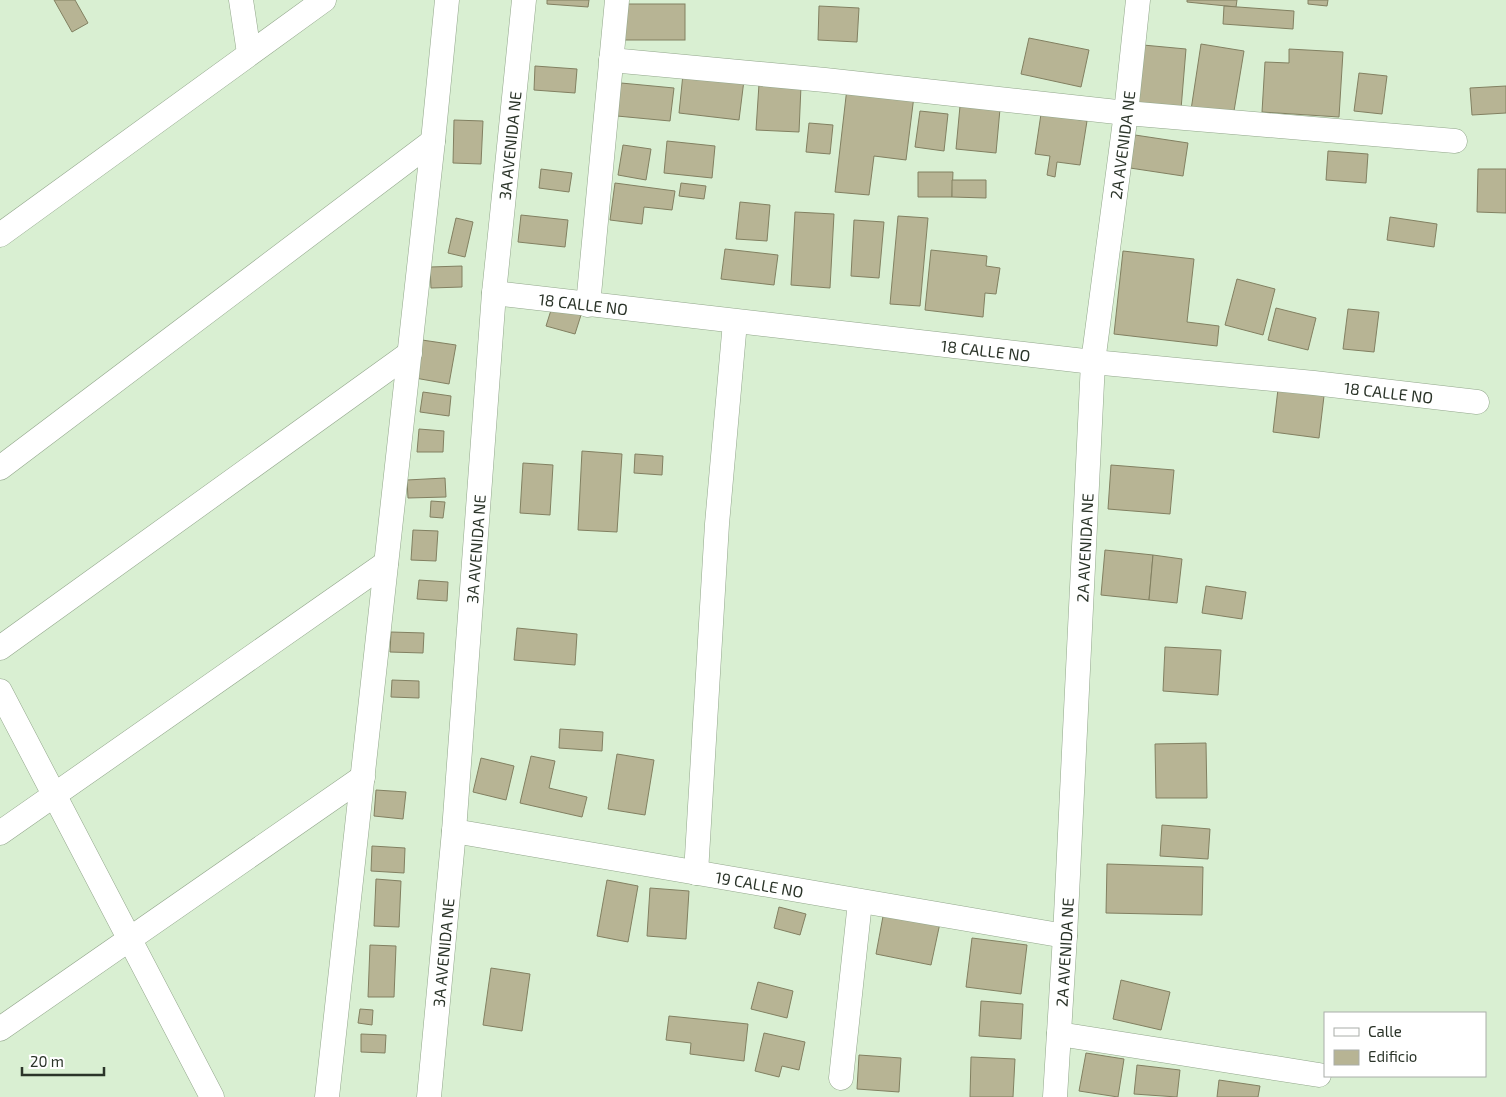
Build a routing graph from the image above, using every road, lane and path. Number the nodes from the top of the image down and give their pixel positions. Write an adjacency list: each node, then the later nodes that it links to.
1 (241, 0): 7 (street)
2 (324, 0): 7 (street)
3 (447, 0): 10 (street)
4 (524, 0): 13 (street, 3A AVENIDA NE)
5 (617, 0): 8 (street)
6 (1138, 0): 9 (street, 2A AVENIDA NE)
7 (249, 53): 12 (street)
8 (611, 60): 9 (street); 14 (street)
9 (1126, 113): 11 (street); 17 (street, 2A AVENIDA NE)
10 (433, 141): 16 (street); 19 (street)
11 (1455, 141)
12 (0, 235)
13 (494, 293): 14 (street, 18 CALLE NO); 25 (street, 3A AVENIDA NE)
14 (588, 305): 15 (street, 18 CALLE NO)
15 (735, 322): 17 (street, 18 CALLE NO); 27 (street)
16 (410, 353): 20 (street); 21 (street)
17 (1093, 362): 18 (street, 18 CALLE NO); 29 (street, 2A AVENIDA NE)
18 (1477, 402)
19 (0, 468)
20 (386, 563): 23 (street); 24 (street)
21 (0, 648)
22 (0, 690): 24 (street)
23 (363, 778): 30 (street); 36 (street)
24 (54, 795): 26 (street); 30 (street)
25 (454, 831): 27 (street, 19 CALLE NO); 37 (street, 3A AVENIDA NE)
26 (0, 832)
27 (696, 872): 28 (street, 19 CALLE NO)
28 (860, 902): 29 (street, 19 CALLE NO); 34 (street)
29 (1066, 936): 32 (street, 2A AVENIDA NE)
30 (129, 939): 31 (street); 35 (street)
31 (0, 1029)
32 (1059, 1034): 33 (street); 38 (street, 2A AVENIDA NE)
33 (1319, 1075)
34 (841, 1078)
35 (203, 1094)
36 (327, 1097)
37 (429, 1097)
38 (1055, 1097)

